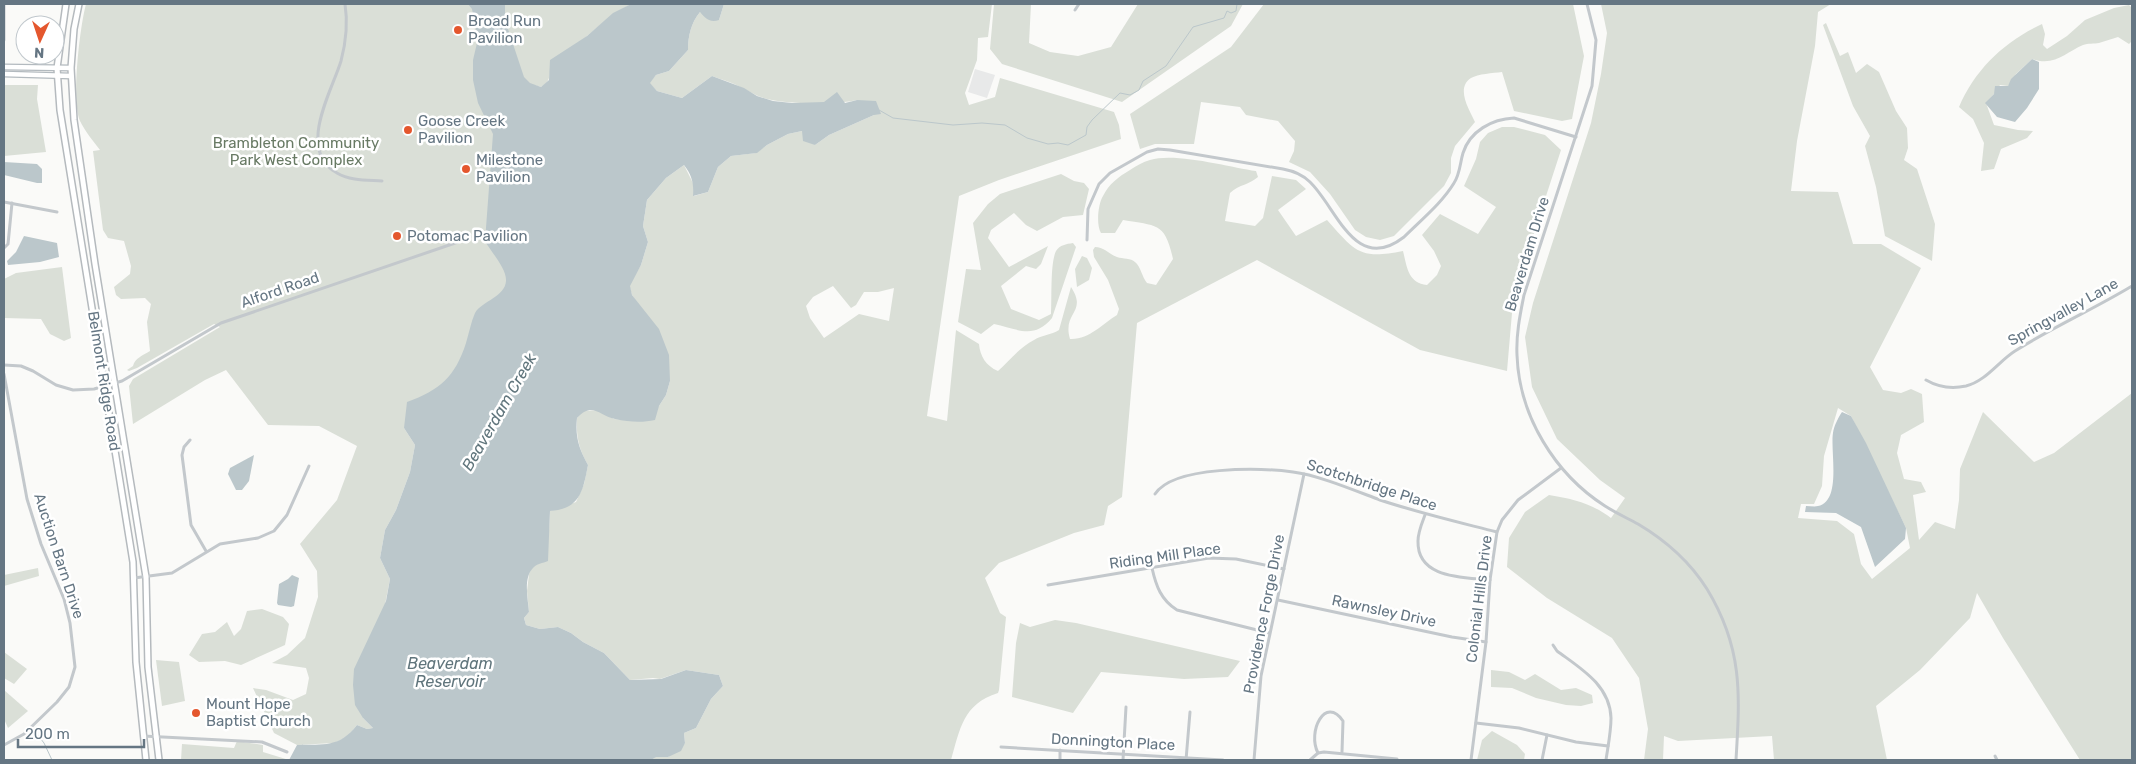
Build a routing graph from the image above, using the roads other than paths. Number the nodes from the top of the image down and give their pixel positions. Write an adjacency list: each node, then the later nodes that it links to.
1 (4, 4): 8 (street)
2 (66, 4): 10 (main road, Belmont Ridge Road)
3 (79, 4): 11 (main road, Belmont Ridge Road)
4 (345, 4): 16 (street)
5 (1079, 4): 7 (street)
6 (1587, 4): 15 (street, Beaverdam Drive)
7 (1075, 10)
8 (4, 40)
9 (4, 68): 10 (main road)
10 (57, 68): 11 (main road); 13 (main road, Belmont Ridge Road)
11 (71, 68): 14 (main road, Belmont Ridge Road)
12 (4, 74): 13 (main road)
13 (57, 76): 14 (main road); 28 (main road, Belmont Ridge Road)
14 (71, 76): 27 (main road, Belmont Ridge Road)
15 (1576, 137): 20 (street); 31 (street, Beaverdam Drive)
16 (382, 181)
17 (4, 202): 18 (street)
18 (12, 203): 19 (street); 22 (street)
19 (57, 212)
20 (1087, 240)
21 (461, 242): 27 (street, Alford Road)
22 (4, 248)
23 (2132, 286): 26 (street, Springvalley Lane)
24 (4, 365): 28 (street, Alford Road)
25 (4, 374): 53 (street, Auction Barn Drive)
26 (1926, 380)
27 (116, 384): 28 (street, Alford Road); 39 (main road, Belmont Ridge Road)
28 (104, 387): 40 (main road, Belmont Ridge Road)
29 (190, 440): 36 (street)
30 (309, 466): 36 (street)
31 (1561, 468): 35 (street, Colonial Hills Drive); 74 (street, Beaverdam Drive)
32 (1304, 474): 33 (street, Scotchbridge Place); 34 (street, Scotchbridge Place); 38 (street, Providence Forge Drive)
33 (1155, 494)
34 (1425, 515): 35 (street, Scotchbridge Place); 41 (street)
35 (1497, 532): 41 (street, Colonial Hills Drive)
36 (206, 551): 39 (street)
37 (1152, 568): 38 (street, Riding Mill Place); 42 (street, Riding Mill Place); 44 (street)
38 (1284, 569): 43 (street, Providence Forge Drive)
39 (146, 577): 40 (street); 52 (main road, Belmont Ridge Road)
40 (134, 578): 51 (main road, Belmont Ridge Road)
41 (1490, 580): 45 (street, Colonial Hills Drive)
42 (1048, 585)
43 (1278, 600): 44 (street, Providence Forge Drive); 45 (street, Rawnsley Drive)
44 (1269, 633): 69 (street, Providence Forge Drive)
45 (1486, 642): 49 (street, Colonial Hills Drive)
46 (1553, 645): 54 (street)
47 (1126, 707): 60 (street)
48 (1190, 712): 62 (street)
49 (1476, 723): 50 (street); 71 (street, Colonial Hills Drive)
50 (1547, 735): 54 (street); 72 (street)
51 (143, 736): 52 (street); 64 (main road, Belmont Ridge Road)
52 (156, 736): 57 (street); 65 (main road, Belmont Ridge Road)
53 (4, 745)
54 (1608, 746): 73 (street)
55 (1001, 747): 56 (street, Donnington Place)
56 (1060, 750): 60 (street, Donnington Place); 66 (street)
57 (287, 752)
58 (1342, 752): 59 (street); 59 (street); 63 (street)
59 (1318, 753): 70 (street)
60 (1123, 754): 62 (street, Donnington Place); 67 (street)
61 (1994, 756): 75 (street)
62 (1186, 759): 68 (street, Donnington Place)
63 (1397, 759)
64 (146, 760)
65 (159, 760)
66 (1060, 760)
67 (1123, 760)
68 (1223, 760)
69 (1254, 760)
70 (1310, 760)
71 (1471, 760)
72 (1542, 760)
73 (1606, 760)
74 (1736, 760)
75 (1996, 760)

